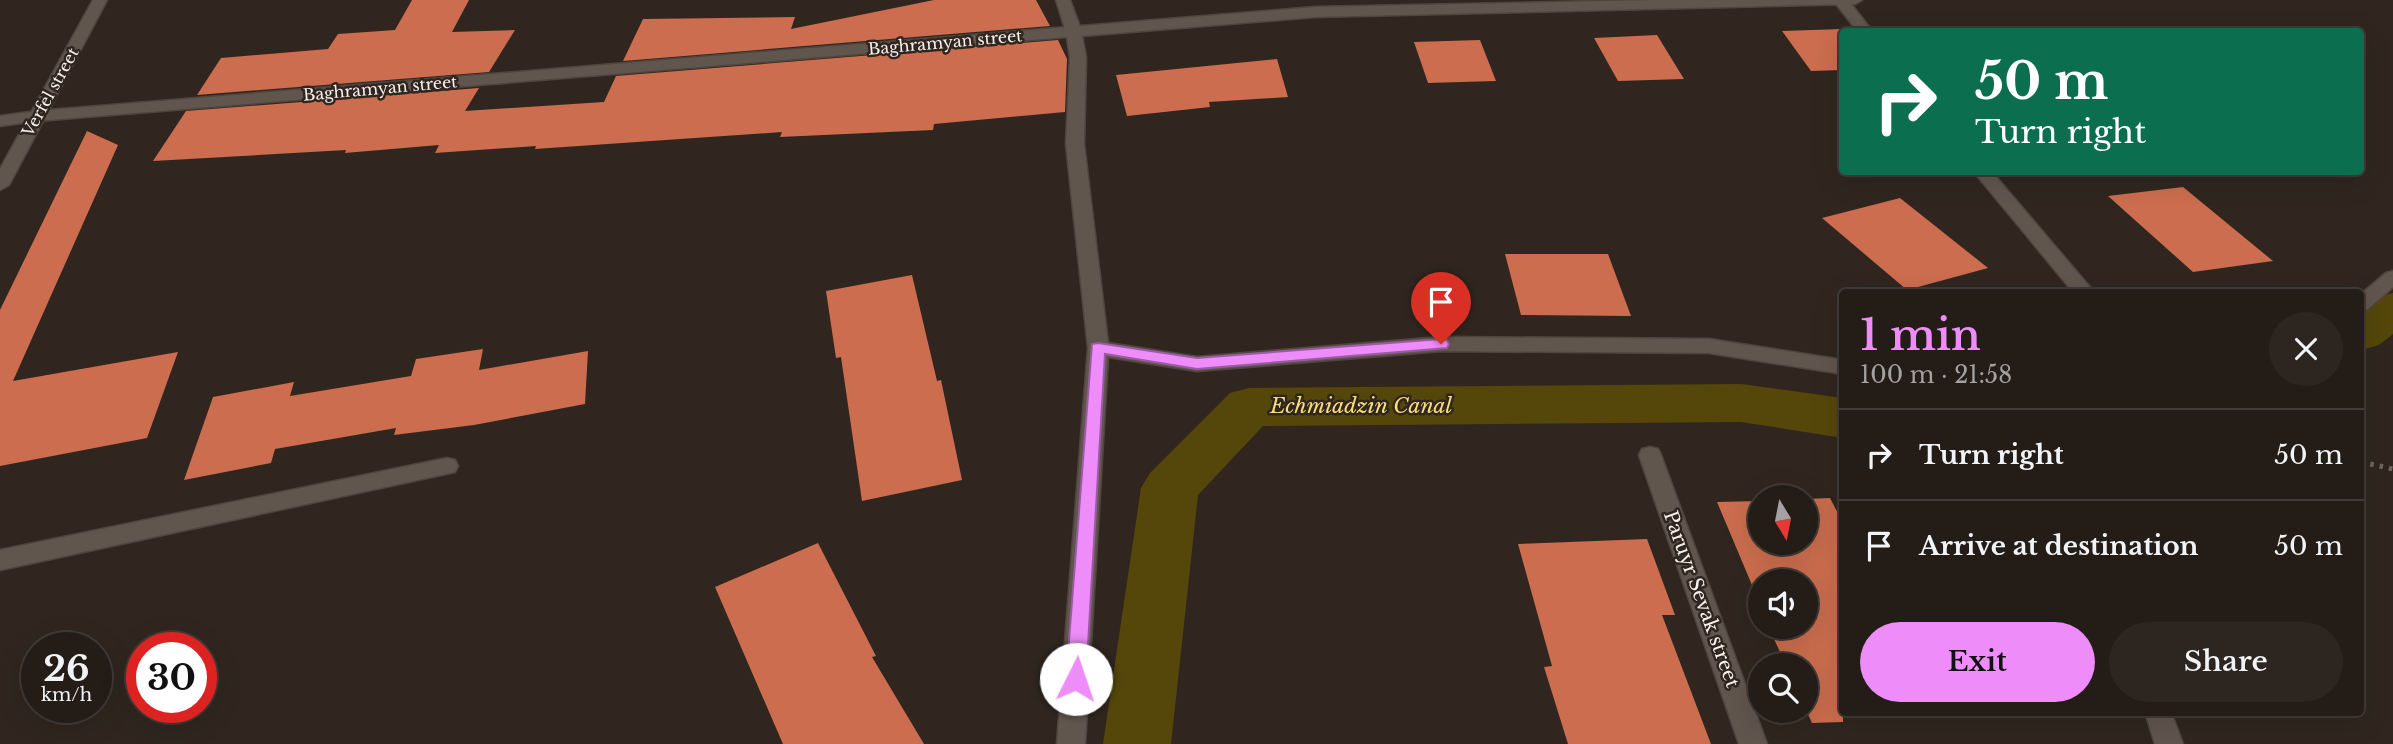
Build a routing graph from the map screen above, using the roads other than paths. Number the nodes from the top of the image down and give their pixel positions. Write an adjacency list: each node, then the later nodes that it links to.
1 (100, 0): 7 (street, Verfel street)
2 (1063, 0): 6 (street)
3 (1840, 0): 4 (street, Baghramyan street); 5 (street); 6 (street, Baghramyan street)
4 (1855, 0)
5 (1863, 28)
6 (1074, 32): 7 (street, Baghramyan street); 14 (street)
7 (37, 116): 8 (street, Baghramyan street); 10 (street, Verfel street)
8 (0, 121)
9 (1986, 175): 12 (street)
10 (0, 185)
11 (2393, 277): 13 (street)
12 (2081, 289)
13 (2364, 301)
14 (1098, 348): 15 (street); 20 (street)
15 (1839, 366)
16 (1650, 455): 21 (street, Paruyr Sevak street)
17 (447, 466): 18 (street)
18 (0, 560)
19 (2159, 716): 22 (street)
20 (1071, 744)
21 (1753, 744)
22 (2169, 744)

